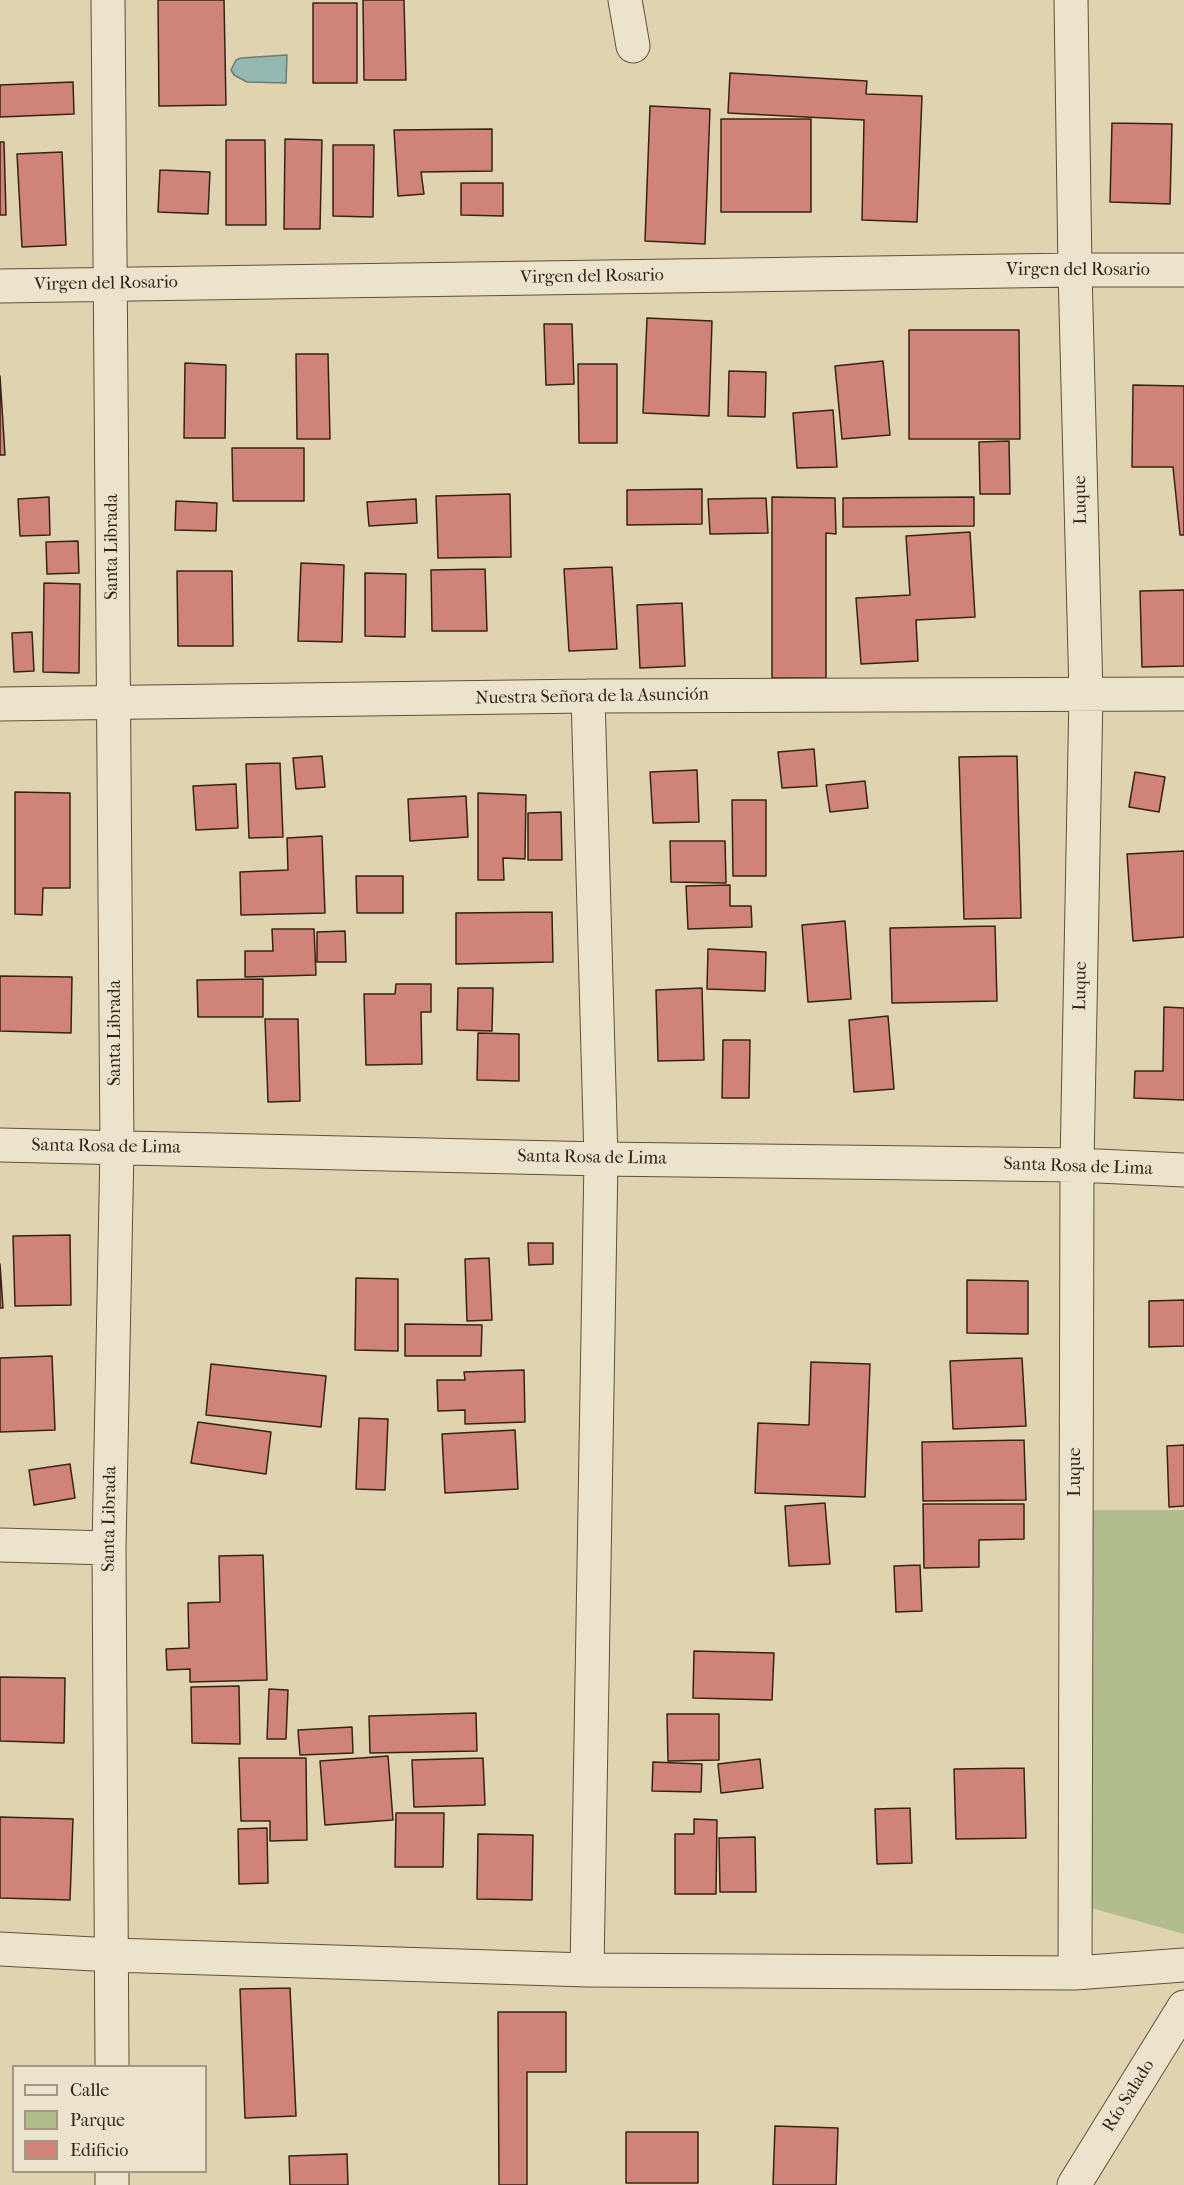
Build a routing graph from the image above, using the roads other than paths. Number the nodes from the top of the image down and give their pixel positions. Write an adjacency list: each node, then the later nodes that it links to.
1 (108, 0): 7 (street, Santa Librada)
2 (625, 0): 4 (street)
3 (1071, 0): 5 (street, Luque)
4 (633, 46)
5 (1075, 270): 6 (street, Virgen del Rosario); 7 (street, Virgen del Rosario); 9 (street, Luque)
6 (1184, 270)
7 (111, 285): 8 (street, Virgen del Rosario); 12 (street, Santa Librada)
8 (0, 286)
9 (1086, 694): 10 (street, Nuestra Señora de la Asunción); 11 (street, Nuestra Señora de la Asunción); 17 (street, Luque)
10 (1184, 694)
11 (588, 696): 12 (street, Nuestra Señora de la Asunción); 16 (street)
12 (114, 702): 13 (street, Nuestra Señora de la Asunción); 15 (street, Santa Librada)
13 (0, 704)
14 (0, 1145): 15 (street, Santa Rosa de Lima)
15 (117, 1148): 16 (street, Santa Rosa de Lima); 20 (street, Santa Librada)
16 (601, 1159): 17 (street, Santa Rosa de Lima); 24 (street)
17 (1077, 1166): 18 (street, Santa Rosa de Lima); 25 (street, Luque)
18 (1184, 1170)
19 (0, 1545): 20 (street)
20 (109, 1548): 22 (street, Santa Librada)
21 (0, 1949): 22 (street)
22 (113, 1955): 24 (street); 27 (street, Santa Librada)
23 (1184, 1965): 25 (street)
24 (586, 1970): 25 (street)
25 (1075, 1973)
26 (1184, 2007): 28 (street, Río Salado)
27 (112, 2065)
28 (1074, 2185)

